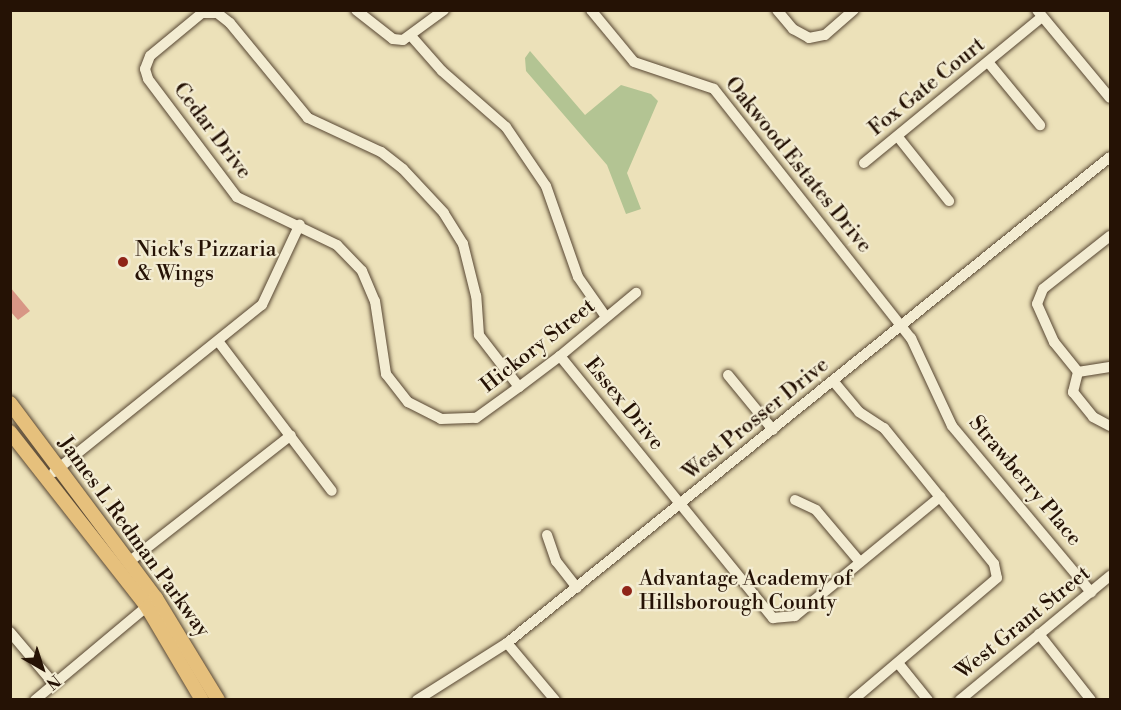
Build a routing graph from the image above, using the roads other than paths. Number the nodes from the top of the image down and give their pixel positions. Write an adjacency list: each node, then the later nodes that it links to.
1 (356, 10): 7 (street)
2 (444, 10): 7 (street)
3 (591, 10): 19 (street, Oakwood Estates Drive)
4 (777, 10): 5 (street)
5 (854, 10)
6 (1040, 14): 8 (street, Fox Gate Court); 9 (street)
7 (412, 37): 18 (street)
8 (988, 62): 10 (street); 11 (street, Fox Gate Court)
9 (1110, 98)
10 (1040, 125)
11 (898, 136): 13 (street, Fox Gate Court); 14 (street)
12 (1110, 157): 19 (street, West Prosser Drive)
13 (864, 163)
14 (949, 201)
15 (300, 224): 20 (street); 26 (street, Cedar Drive); 28 (street, Cedar Drive)
16 (1110, 236): 23 (street)
17 (636, 293): 18 (street, Hickory Street)
18 (606, 317): 21 (street, Hickory Street)
19 (903, 327): 25 (street, West Prosser Drive); 46 (street, Strawberry Place)
20 (218, 341): 32 (street); 34 (street)
21 (560, 356): 26 (street, Hickory Street); 39 (street, Essex Drive)
22 (1110, 367): 23 (street)
23 (1078, 372): 29 (street)
24 (728, 375): 31 (street)
25 (834, 382): 31 (street, West Prosser Drive); 37 (street)
26 (519, 387): 28 (street, Hickory Street)
27 (13, 408): 30 (main road, James L Redman Parkway)
28 (459, 422)
29 (1110, 426)
30 (32, 430): 33 (street); 34 (main road, James L Redman Parkway)
31 (773, 430): 39 (street, West Prosser Drive)
32 (291, 435): 36 (street); 42 (street)
33 (13, 440): 35 (main road, James L Redman Parkway)
34 (60, 468): 35 (street); 42 (main road, James L Redman Parkway)
35 (46, 478): 40 (main road, James L Redman Parkway)
36 (332, 491)
37 (940, 497): 43 (street); 51 (street)
38 (795, 500): 43 (street)
39 (680, 505): 43 (street, Essex Drive); 45 (street, West Prosser Drive)
40 (77, 519): 42 (main road); 47 (main road, James L Redman Parkway)
41 (547, 535): 45 (street)
42 (130, 561): 47 (main road, James L Redman Parkway)
43 (860, 562)
44 (1110, 576): 46 (street, West Grant Street)
45 (577, 588): 50 (street, West Prosser Drive)
46 (1090, 592): 49 (street, West Grant Street)
47 (152, 602): 52 (street); 54 (main road, James L Redman Parkway); 55 (main road)
48 (10, 632): 52 (street)
49 (1039, 634): 60 (street, West Grant Street); 61 (street)
50 (507, 643): 56 (street, West Prosser Drive); 57 (street)
51 (898, 663): 58 (street); 59 (street)
52 (54, 684): 53 (street)
53 (35, 699)
54 (202, 699)
55 (218, 699)
56 (417, 699)
57 (555, 699)
58 (853, 699)
59 (928, 699)
60 (960, 699)
61 (1090, 699)

